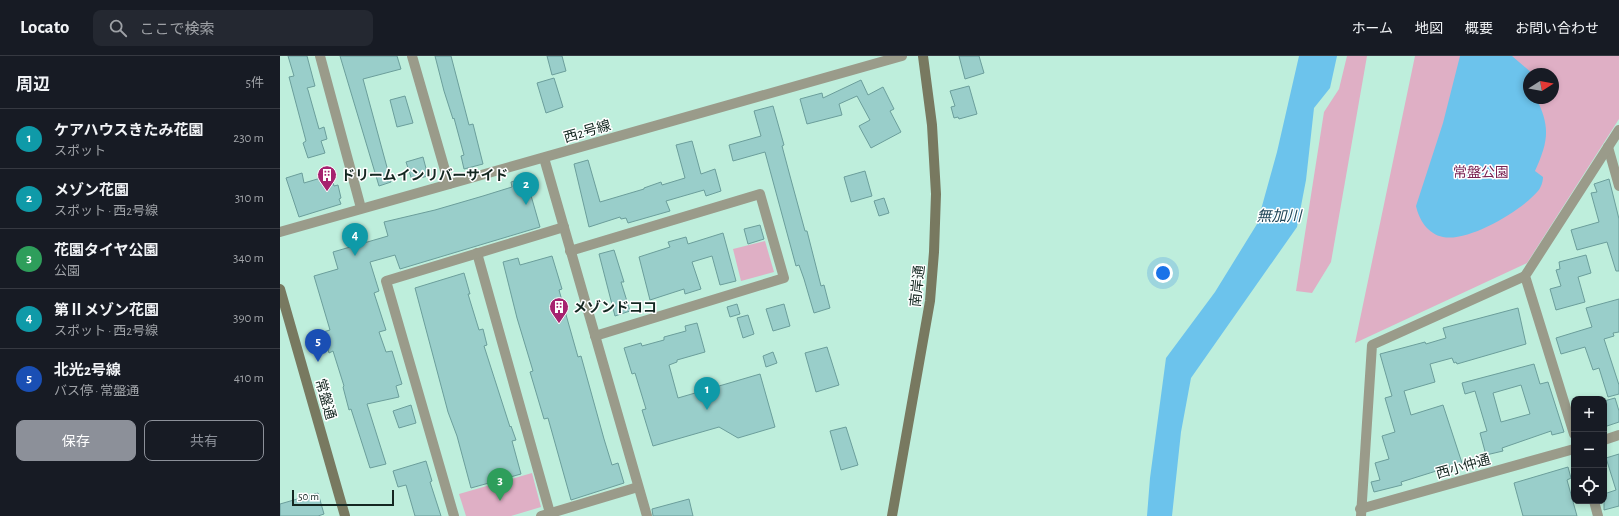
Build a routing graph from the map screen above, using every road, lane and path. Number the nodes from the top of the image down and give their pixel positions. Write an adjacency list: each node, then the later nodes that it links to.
1 (320, 56): 10 (street)
2 (412, 56): 8 (street)
3 (902, 56): 7 (street, 西2号線)
4 (923, 56): 29 (main road, 南岸通)
5 (1619, 130): 6 (street)
6 (1608, 147): 9 (street); 15 (street)
7 (544, 158): 8 (street, 西2号線); 11 (street)
8 (449, 184): 10 (street, 西2号線)
9 (1619, 186)
10 (361, 208): 12 (street, 西2号線)
11 (564, 227): 13 (street); 14 (street)
12 (280, 232)
13 (570, 251): 17 (street); 17 (street)
14 (477, 253): 25 (street); 27 (street)
15 (1525, 276): 18 (street); 24 (street)
16 (280, 289): 26 (main road, 常盤通)
17 (595, 336): 22 (street)
18 (1573, 432)
19 (1619, 435): 20 (street)
20 (1607, 439)
21 (1571, 450): 24 (street, 西小仲通)
22 (638, 487): 25 (street); 28 (street)
23 (1595, 504): 30 (street)
24 (1361, 513)
25 (545, 515)
26 (345, 516)
27 (454, 516)
28 (647, 516)
29 (892, 516)
30 (1598, 516)

